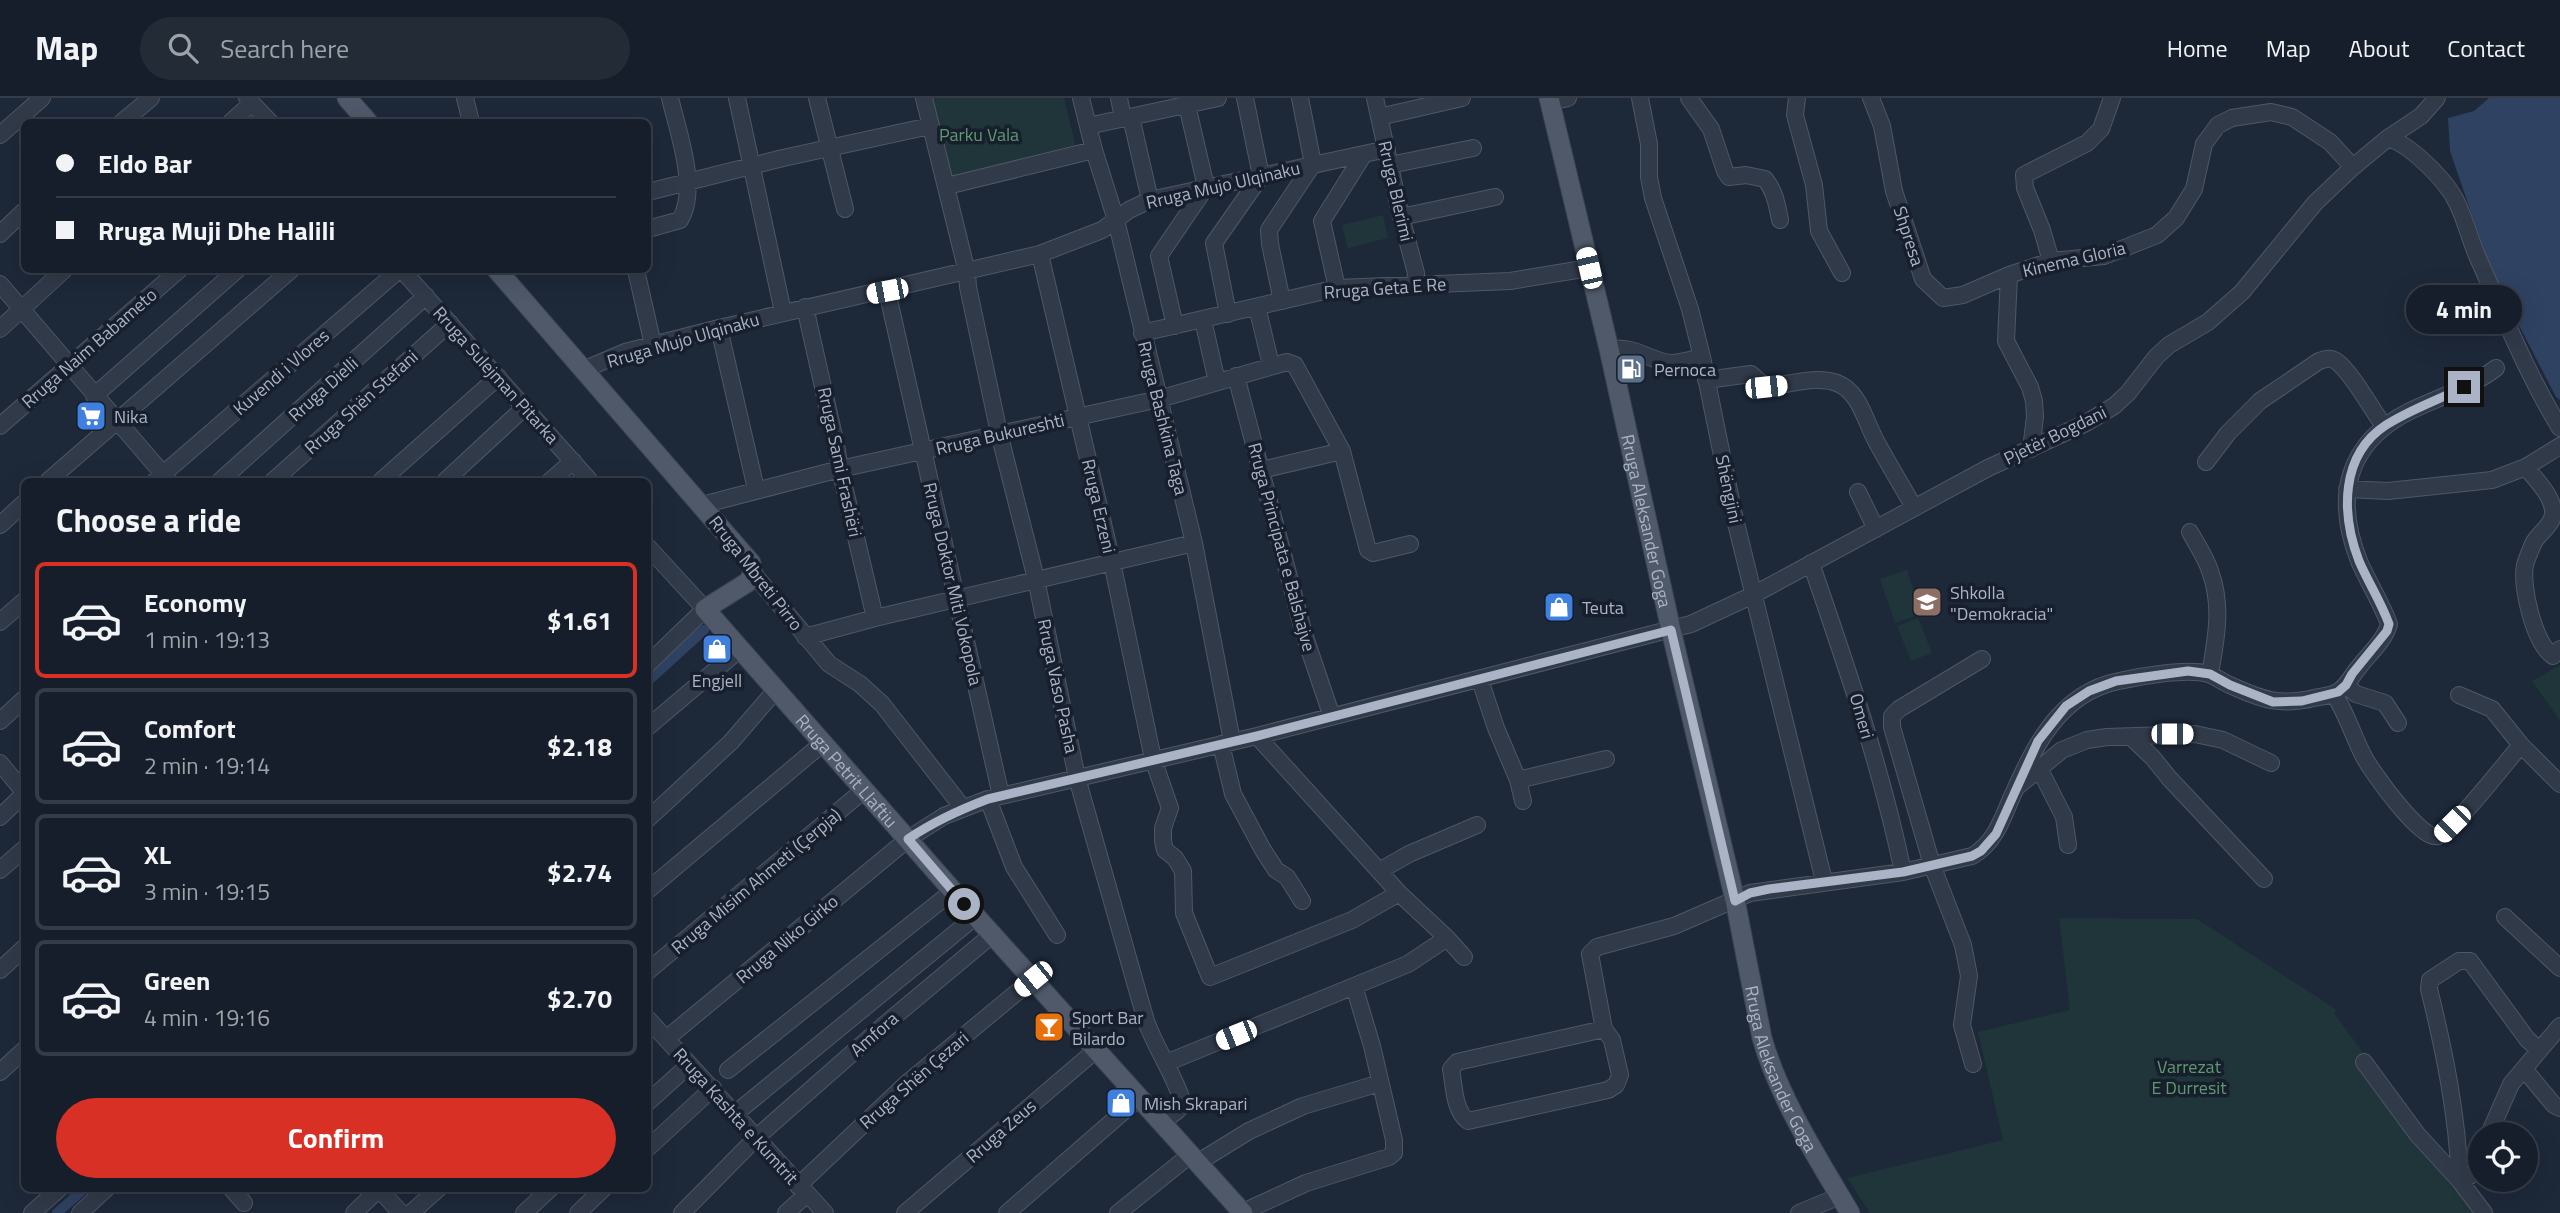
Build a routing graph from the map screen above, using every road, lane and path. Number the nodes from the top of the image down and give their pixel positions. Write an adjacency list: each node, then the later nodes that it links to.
1 (42, 98): 35 (street)
2 (150, 98): 28 (street)
3 (346, 98): 31 (main road)
4 (465, 98): 32 (street)
5 (670, 98): 47 (street)
6 (737, 98): 43 (street, Rruga Mujo Ulqinaku)
7 (817, 98): 37 (street)
8 (924, 98): 33 (street, Rruga Vaso Pasha)
9 (1081, 98): 34 (street, Rruga Bashkina Taga)
10 (1119, 98): 27 (street)
11 (1215, 98): 25 (street)
12 (1245, 98): 46 (street)
13 (1300, 98): 42 (street)
14 (1375, 98): 26 (street, Rruga Blerimi)
15 (1462, 98): 26 (street)
16 (1640, 98): 93 (street, Shëngjini)
17 (1689, 98): 57 (street)
18 (1797, 98): 72 (street)
19 (1871, 98): 73 (street, Shpresa)
20 (2112, 98): 61 (street)
21 (2437, 98): 36 (street, Pjetër Bogdani)
22 (1556, 99): 62 (main road, Rruga Aleksander Goga)
23 (250, 101): 29 (street); 30 (street)
24 (1159, 104): 25 (street); 27 (street)
25 (1187, 105): 49 (street)
26 (1379, 117): 39 (street, Rruga Blerimi)
27 (1127, 118): 34 (street); 52 (street)
28 (126, 119)
29 (234, 119)
30 (267, 119)
31 (365, 119)
32 (470, 119)
33 (930, 126): 37 (street); 48 (street, Rruga Vaso Pasha)
34 (1088, 126): 40 (street, Rruga Bashkina Taga)
35 (0, 135)
36 (2388, 138): 45 (street, Pjetër Bogdani); 109 (street)
37 (829, 148): 43 (street); 53 (street)
38 (1473, 148): 44 (street)
39 (1387, 149): 41 (street, Rruga Mujo Ulqinaku); 44 (street, Rruga Blerimi)
40 (1094, 150): 48 (street); 56 (street, Rruga Bashkina Taga)
41 (1364, 154): 42 (street, Rruga Mujo Ulqinaku); 76 (street)
42 (1313, 164): 46 (street, Rruga Mujo Ulqinaku); 79 (street)
43 (752, 165): 47 (street); 83 (street, Rruga Mujo Ulqinaku)
44 (1390, 165): 55 (street, Rruga Blerimi)
45 (2353, 167): 61 (street, Kinema Gloria); 112 (street, Pjetër Bogdani)
46 (1261, 176): 49 (street, Rruga Mujo Ulqinaku); 84 (street)
47 (689, 182): 50 (street); 58 (street)
48 (947, 186): 63 (street, Rruga Vaso Pasha)
49 (1206, 187): 52 (street, Rruga Mujo Ulqinaku); 87 (street)
50 (651, 191)
51 (1495, 197): 55 (street)
52 (1150, 200): 56 (street, Rruga Mujo Ulqinaku)
53 (845, 209)
54 (21, 214): 59 (street)
55 (1401, 217): 75 (street, Rruga Blerimi)
56 (1116, 220): 60 (street, Rruga Mujo Ulqinaku); 90 (street, Rruga Bashkina Taga)
57 (1780, 220)
58 (651, 228)
59 (0, 234)
60 (1040, 254): 63 (street, Rruga Mujo Ulqinaku); 105 (street, Rruga Erzeni)
61 (2051, 261): 73 (street, Kinema Gloria)
62 (1589, 268): 75 (street, Rruga Geta E Re); 92 (main road, Rruga Aleksander Goga)
63 (967, 272): 77 (street, Rruga Mujo Ulqinaku); 110 (street, Rruga Vaso Pasha)
64 (61, 273): 82 (street)
65 (175, 273): 95 (street, Rruga Naim Babameto)
66 (234, 273): 102 (street)
67 (288, 273): 106 (street)
68 (398, 273): 122 (street, Kuvendi i Vlores)
69 (404, 273): 78 (street, Rruga Sulejman Pitarka)
70 (500, 273): 97 (main road, Rruga Mbreti Pirro)
71 (637, 273): 91 (street)
72 (1842, 274)
73 (2009, 275): 112 (street, Kinema Gloria)
74 (0, 284): 82 (street)
75 (1415, 285): 76 (street, Rruga Geta E Re)
76 (1337, 288): 79 (street, Rruga Geta E Re)
77 (887, 291): 80 (street, Rruga Mujo Ulqinaku); 114 (street, Rruga Doktor Miti Vokopola)
78 (426, 296): 86 (street, Rruga Sulejman Pitarka); 123 (street, Rruga Dielli)
79 (1282, 301): 81 (street, Rruga Geta E Re)
80 (805, 307): 83 (street, Rruga Mujo Ulqinaku); 118 (street, Rruga Sami Frashëri)
81 (1257, 307): 84 (street, Rruga Geta E Re); 94 (street)
82 (21, 309): 89 (street); 95 (street)
83 (783, 312): 88 (street, Rruga Mujo Ulqinaku)
84 (1228, 314): 85 (street, Rruga Geta E Re)
85 (1203, 320): 87 (street, Rruga Geta E Re); 101 (street)
86 (450, 323): 99 (street, Rruga Sulejman Pitarka); 124 (street, Rruga Shën Stefani)
87 (1175, 326): 90 (street, Rruga Geta E Re)
88 (719, 328): 91 (street, Rruga Mujo Ulqinaku); 129 (street)
89 (0, 329)
90 (1142, 333): 103 (street, Rruga Bashkina Taga)
91 (653, 345): 97 (street, Rruga Mujo Ulqinaku)
92 (1609, 349): 93 (street); 151 (main road, Rruga Aleksander Goga)
93 (1702, 357): 100 (street, Shëngjini)
94 (1270, 365): 98 (street, Rruga Bukureshti); 113 (street, Rruga Bukureshti)
95 (68, 366): 102 (street); 107 (street, Rruga Naim Babameto)
96 (2497, 369): 108 (street)
97 (583, 370): 132 (main road, Rruga Mbreti Pirro)
98 (1236, 376): 101 (street, Rruga Bukureshti); 119 (street, Rruga Principata e Balshajve)
99 (498, 377): 104 (street, Rruga Sulejman Pitarka); 125 (street)
100 (1706, 380): 134 (street); 145 (street, Shëngjini)
101 (1217, 382): 103 (street, Rruga Bukureshti)
102 (94, 396): 106 (street)
103 (1159, 399): 105 (street, Rruga Bukureshti); 138 (street, Rruga Bashkina Taga)
104 (525, 407): 115 (street, Rruga Sulejman Pitarka); 126 (street)
105 (1078, 416): 110 (street, Rruga Bukureshti); 141 (street, Rruga Erzeni)
106 (116, 421): 120 (street); 121 (street)
107 (0, 426)
108 (2384, 426): 116 (street); 130 (street)
109 (2560, 428)
110 (999, 433): 114 (street, Rruga Bukureshti); 144 (street, Rruga Vaso Pasha)
111 (2560, 446): 117 (street)
112 (2031, 449): 134 (street, Pjetër Bogdani)
113 (1342, 451): 119 (street); 139 (street)
114 (923, 452): 118 (street, Rruga Bukureshti); 146 (street, Rruga Doktor Miti Vokopola)
115 (573, 461): 127 (street); 128 (street, Rruga Sulejman Pitarka)
116 (2206, 462)
117 (2526, 467): 130 (street); 153 (street)
118 (839, 468): 129 (street, Rruga Bukureshti); 149 (street, Rruga Sami Frashëri)
119 (1261, 470): 163 (street, Rruga Principata e Balshajve)
120 (51, 478)
121 (162, 478)
122 (164, 478)
123 (223, 478)
124 (276, 478)
125 (384, 478)
126 (448, 478)
127 (553, 478)
128 (587, 478)
129 (756, 489): 132 (street, Rruga Bukureshti)
130 (2347, 489): 159 (street)
131 (1858, 492): 136 (street)
132 (702, 505): 143 (main road, Rruga Mbreti Pirro)
133 (21, 506): 135 (street)
134 (1914, 507): 136 (street, Pjetër Bogdani)
135 (0, 525)
136 (1876, 529): 142 (street, Pjetër Bogdani)
137 (2190, 532): 157 (street)
138 (1194, 543): 141 (street); 170 (street, Rruga Bashkina Taga)
139 (1410, 544)
140 (651, 550): 148 (street)
141 (1112, 562): 144 (street); 173 (street, Rruga Erzeni)
142 (1811, 563): 145 (street, Pjetër Bogdani); 196 (street, Omeri)
143 (752, 573): 148 (main road); 152 (street, Rruga Mbreti Pirro)
144 (1036, 579): 146 (street); 177 (street, Rruga Vaso Pasha)
145 (1753, 595): 151 (street, Pjetër Bogdani); 198 (street, Shëngjini)
146 (958, 600): 149 (street); 184 (street, Rruga Doktor Miti Vokopola)
147 (21, 604): 150 (street)
148 (705, 609): 154 (main road, Rruga Petrit Llaftiu); 156 (street)
149 (875, 618): 152 (street)
150 (0, 622)
151 (1671, 630): 158 (street, Pjetër Bogdani); 203 (main road, Rruga Aleksander Goga)
152 (805, 637): 186 (street, Rruga Mbreti Pirro)
153 (2560, 649)
154 (739, 650): 160 (main road, Rruga Petrit Llaftiu); 166 (street)
155 (1982, 659): 193 (street)
156 (651, 661)
157 (2210, 674): 159 (street); 180 (street)
158 (1480, 680): 163 (street, Pjetër Bogdani); 178 (street)
159 (2340, 690): 165 (street); 171 (street)
160 (775, 691): 169 (main road, Rruga Petrit Llaftiu); 187 (street)
161 (2459, 695): 171 (street)
162 (21, 702): 164 (street)
163 (1332, 717): 167 (street, Pjetër Bogdani)
164 (0, 721)
165 (2398, 723)
166 (651, 724)
167 (1257, 736): 170 (street, Rruga Niko Girko); 195 (street)
168 (2132, 738): 174 (street); 176 (street); 197 (street)
169 (823, 743): 182 (main road, Rruga Petrit Llaftiu); 199 (street)
170 (1227, 743): 173 (street, Rruga Niko Girko); 202 (street, Rruga Bashkina Taga)
171 (2521, 745): 179 (street)
172 (1606, 759): 178 (street)
173 (1153, 760): 177 (street, Rruga Niko Girko); 201 (street, Rruga Erzeni)
174 (2271, 762)
175 (0, 763): 181 (street)
176 (2040, 770): 180 (street); 191 (street)
177 (1077, 778): 184 (street, Rruga Niko Girko); 224 (street, Rruga Vaso Pasha)
178 (1518, 780): 185 (street)
179 (2560, 784)
180 (2016, 787): 193 (street)
181 (21, 789)
182 (864, 790): 190 (main road, Rruga Petrit Llaftiu); 211 (street, Rruga Misim Ahmeti (Çerpja))
183 (21, 796): 188 (street)
184 (994, 798): 186 (street, Rruga Niko Girko); 207 (street)
185 (1523, 801)
186 (963, 808): 190 (street, Rruga Niko Girko)
187 (651, 815)
188 (0, 817)
189 (1477, 825): 195 (street)
190 (908, 839): 200 (main road, Rruga Petrit Llaftiu); 219 (street, Rruga Niko Girko)
191 (2068, 845)
192 (21, 852): 194 (street)
193 (1932, 865): 196 (street); 226 (street)
194 (0, 870)
195 (1379, 870): 201 (street)
196 (1903, 872): 198 (street)
197 (2264, 879)
198 (1824, 881): 203 (street)
199 (651, 887)
200 (953, 891): 204 (main road, Rruga Petrit Llaftiu); 228 (street)
201 (1399, 893): 208 (street)
202 (1302, 901)
203 (1735, 901): 218 (street); 252 (main road, Rruga Aleksander Goga)
204 (976, 916): 206 (main road, Rruga Petrit Llaftiu); 235 (street)
205 (2505, 917): 212 (street)
206 (993, 934): 214 (main road, Rruga Petrit Llaftiu); 238 (street, Amfora)
207 (1057, 935)
208 (1447, 938): 210 (street); 215 (street)
209 (21, 951): 213 (street)
210 (1464, 957)
211 (651, 968)
212 (2560, 968)
213 (0, 970)
214 (1033, 979): 220 (main road, Rruga Petrit Llaftiu); 243 (street, Rruga Shën Çezari)
215 (1354, 986): 224 (street); 230 (street)
216 (651, 1022): 219 (street, Rruga Kashta e Kumtrit)
217 (2560, 1026): 221 (street)
218 (1604, 1029): 218 (street)
219 (666, 1040): 225 (street, Rruga Kashta e Kumtrit)
220 (1096, 1049): 232 (main road, Rruga Petrit Llaftiu); 264 (street, Rruga Zeus)
221 (2539, 1050): 227 (street); 242 (street)
222 (21, 1053): 229 (street)
223 (2364, 1062): 242 (street)
224 (1166, 1063): 237 (street, Rruga Vaso Pasha)
225 (689, 1065): 231 (street, Rruga Kashta e Kumtrit); 233 (street)
226 (1973, 1065)
227 (2525, 1069): 234 (street); 236 (street)
228 (728, 1070)
229 (0, 1072)
230 (1380, 1083): 240 (street); 267 (street)
231 (713, 1088): 235 (street, Rruga Kashta e Kumtrit); 239 (street)
232 (1139, 1098): 237 (main road, Rruga Petrit Llaftiu); 265 (street)
233 (651, 1099)
234 (2560, 1108)
235 (736, 1113): 238 (street, Rruga Kashta e Kumtrit)
236 (2494, 1122)
237 (1161, 1123): 240 (main road, Rruga Petrit Llaftiu)
238 (757, 1137): 243 (street, Rruga Kashta e Kumtrit); 261 (street, Amfora)
239 (651, 1145)
240 (1193, 1159): 266 (street); 267 (main road, Rruga Petrit Llaftiu)
241 (2468, 1177): 242 (street)
242 (2460, 1181): 270 (street)
243 (803, 1190): 262 (street, Rruga Shën Çezari); 263 (street, Rruga Kashta e Kumtrit)
244 (56, 1192): 254 (street)
245 (103, 1192): 255 (street)
246 (234, 1192): 253 (street)
247 (375, 1192): 256 (street)
248 (381, 1192): 257 (street)
249 (435, 1192): 258 (street)
250 (547, 1192): 259 (street)
251 (600, 1192): 260 (street)
252 (1840, 1196): 268 (street); 269 (main road, Rruga Aleksander Goga)
253 (244, 1203)
254 (32, 1213)
255 (80, 1213)
256 (354, 1213)
257 (401, 1213)
258 (411, 1213)
259 (524, 1213)
260 (578, 1213)
261 (682, 1213)
262 (786, 1213)
263 (825, 1213)
264 (905, 1213)
265 (1007, 1213)
266 (1118, 1213)
267 (1242, 1213)
268 (1799, 1213)
269 (1850, 1213)
270 (2484, 1213)

